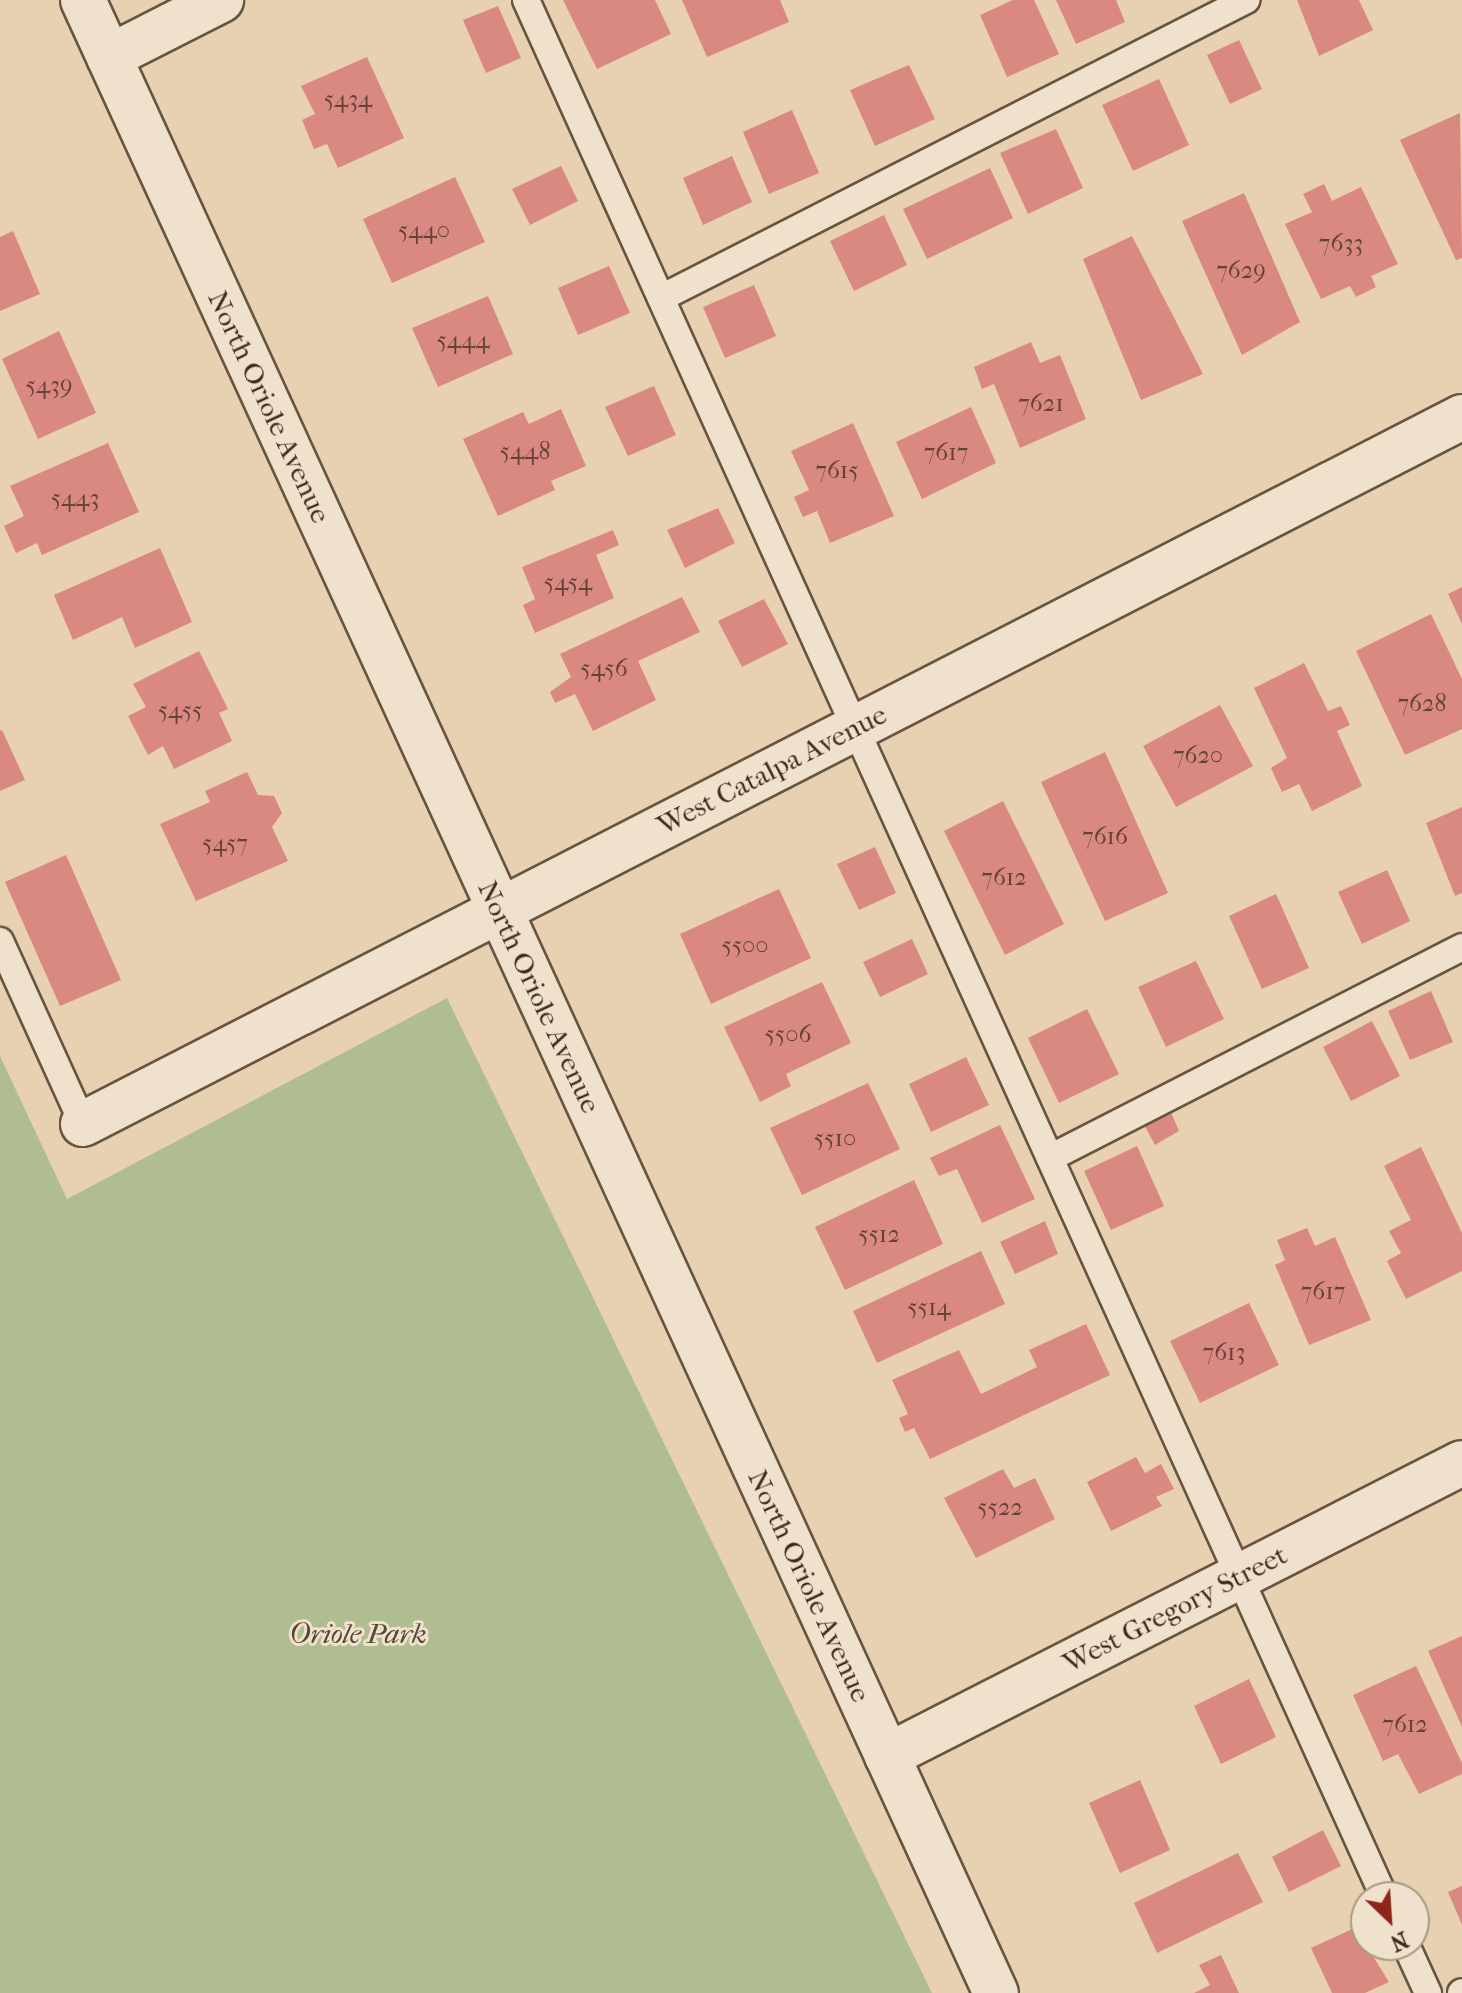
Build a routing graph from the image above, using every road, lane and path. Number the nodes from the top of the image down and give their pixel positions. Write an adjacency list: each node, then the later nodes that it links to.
1 (83, 0): 5 (street, North Oriole Avenue)
2 (221, 0): 5 (street)
3 (526, 0): 6 (lane)
4 (1246, 0): 6 (lane)
5 (109, 57): 9 (street, North Oriole Avenue)
6 (661, 298): 8 (lane)
7 (1462, 417): 8 (street, West Catalpa Avenue)
8 (855, 727): 9 (street, West Catalpa Avenue); 13 (lane)
9 (500, 910): 12 (street, West Catalpa Avenue); 16 (street, North Oriole Avenue)
10 (0, 941): 12 (lane)
11 (1462, 947): 13 (lane)
12 (83, 1124)
13 (1050, 1158): 15 (lane)
14 (1462, 1463): 15 (street, West Gregory Street)
15 (1239, 1577): 16 (street, West Gregory Street); 17 (lane)
16 (887, 1756): 19 (street, North Oriole Avenue)
17 (1377, 1881)
18 (1413, 1961): 20 (lane)
19 (996, 1993)
20 (1428, 1993)

